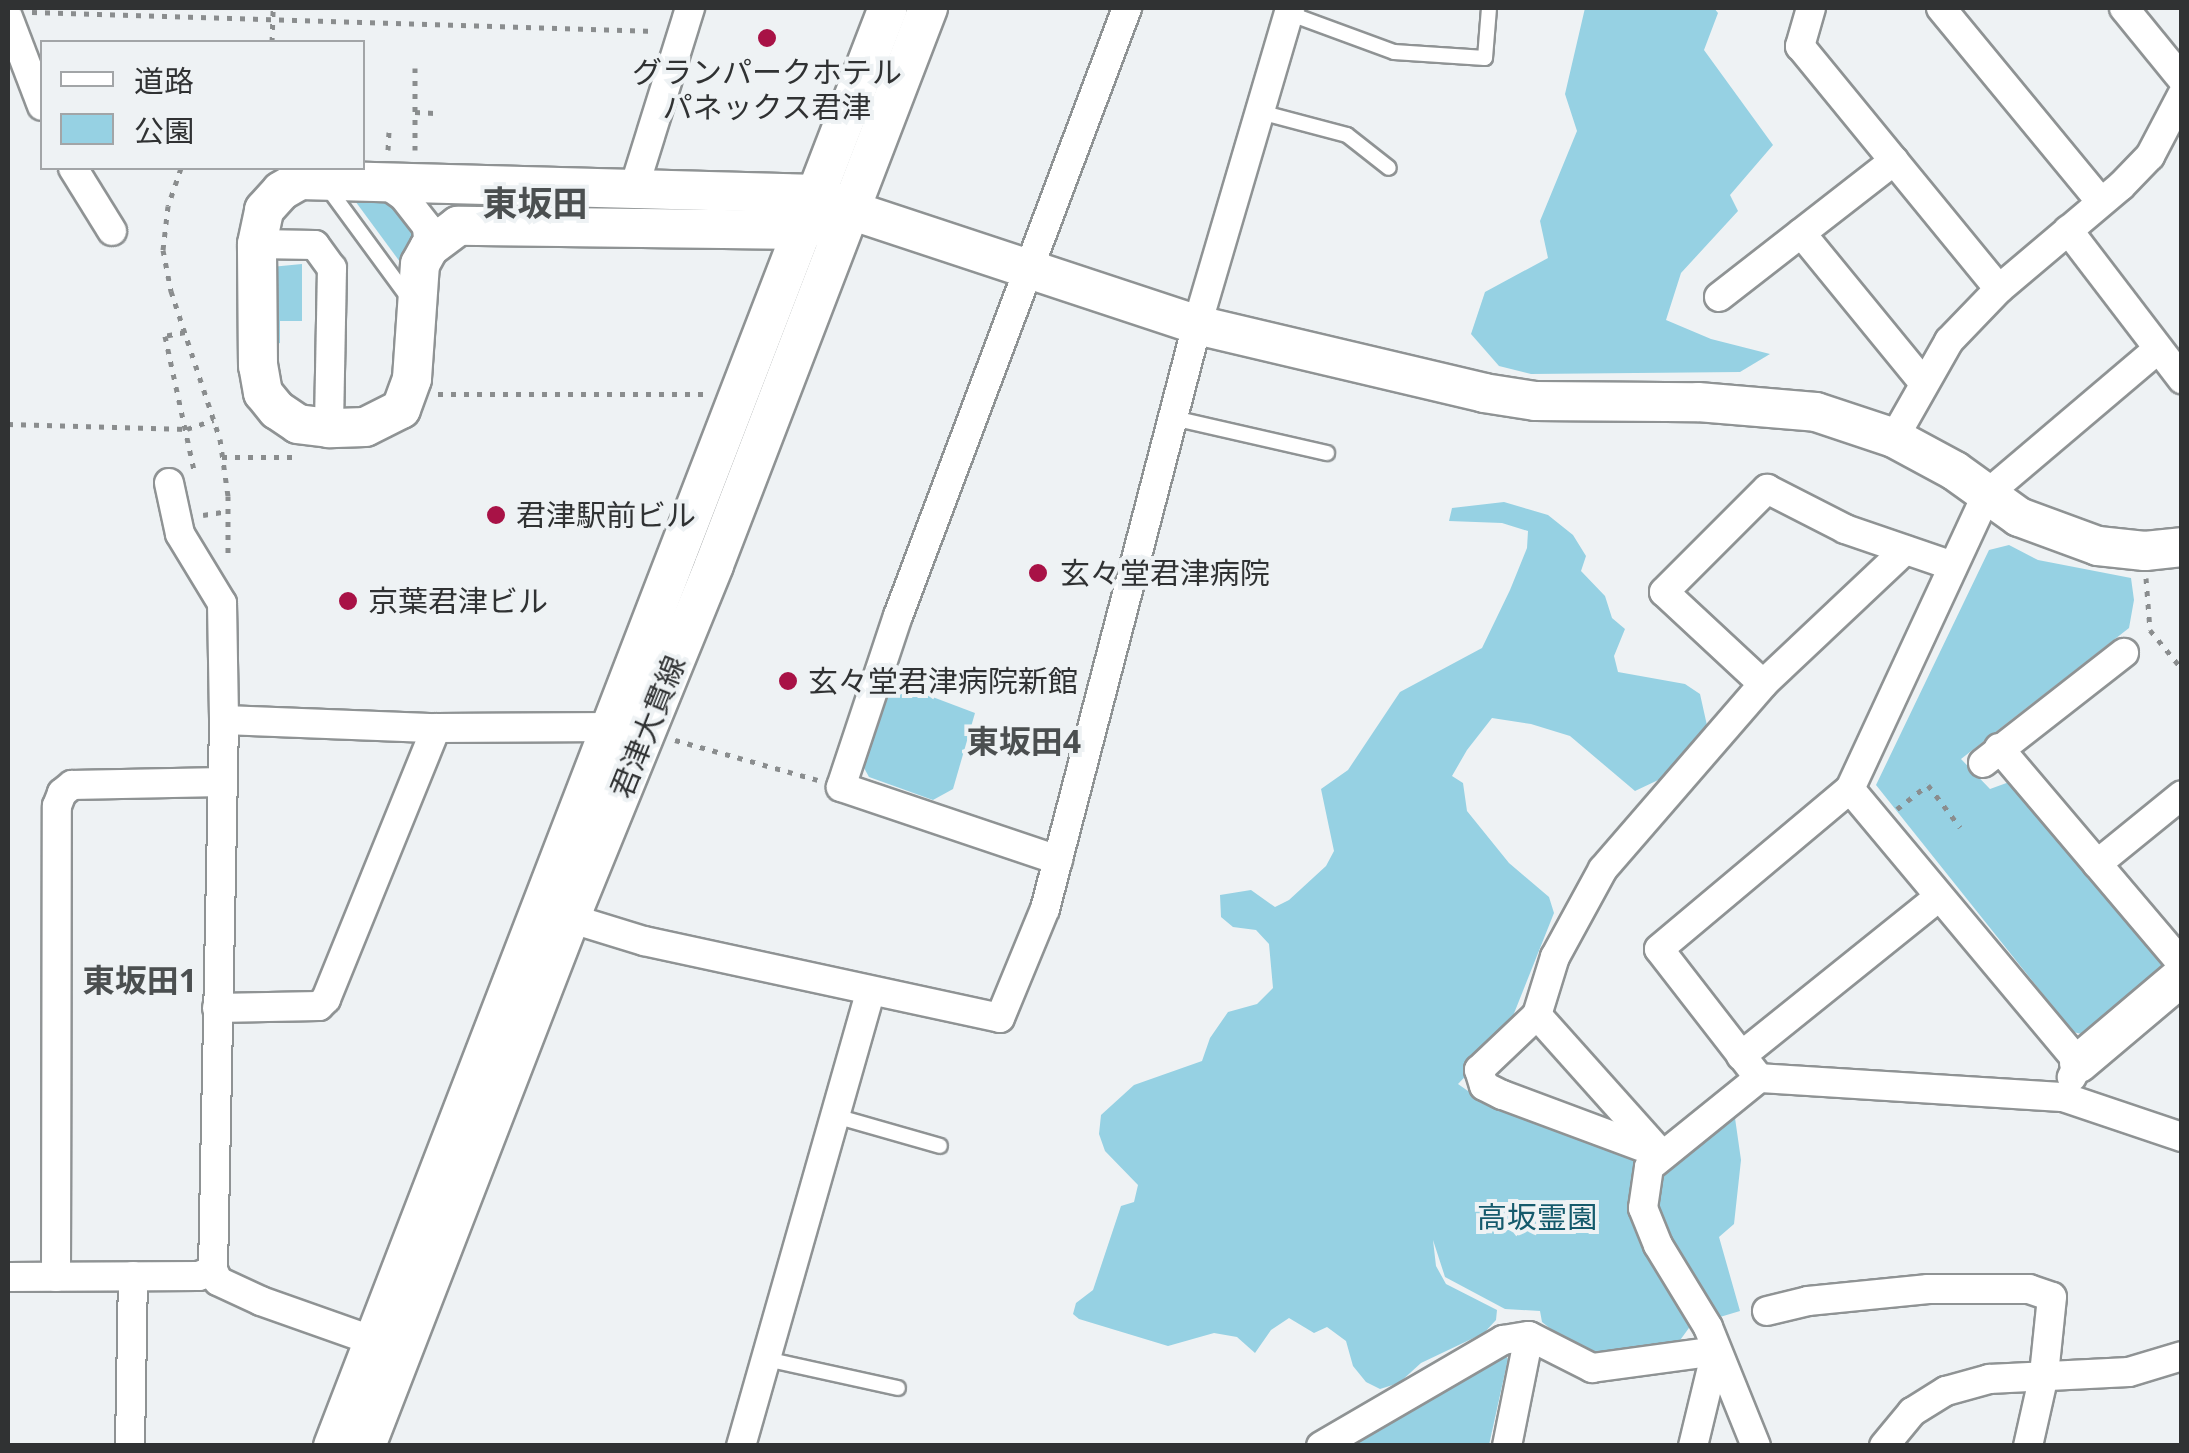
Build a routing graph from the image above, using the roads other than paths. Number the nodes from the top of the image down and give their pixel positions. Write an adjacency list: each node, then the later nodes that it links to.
1 (690, 8): 22 (street)
2 (888, 8): 23 (main road, 君津大貫線)
3 (928, 8): 23 (main road, 君津大貫線)
4 (1127, 8): 31 (street)
5 (1489, 8): 9 (lane)
6 (1811, 8): 15 (street)
7 (1941, 8): 24 (street)
8 (2124, 8): 11 (street)
9 (1289, 10): 14 (street)
10 (14, 15): 13 (street)
11 (2182, 78)
12 (2182, 95): 24 (street)
13 (40, 100)
14 (1260, 112): 17 (lane); 35 (street)
15 (1894, 161): 28 (street); 32 (street)
16 (384, 165): 20 (main road); 22 (main road); 30 (street)
17 (1389, 168)
18 (74, 170): 25 (street)
19 (363, 170): 21 (main road)
20 (365, 170)
21 (322, 180): 29 (main road); 34 (lane)
22 (634, 188): 23 (main road)
23 (832, 201): 26 (main road, 君津大貫線); 31 (main road); 59 (main road, 君津大貫線)
24 (2100, 202): 27 (street)
25 (112, 230)
26 (805, 230): 30 (main road); 51 (main road, 君津大貫線)
27 (2068, 230): 32 (street); 36 (street)
28 (1801, 233): 33 (street); 38 (street)
29 (256, 244): 40 (main road); 40 (street)
30 (429, 248): 34 (main road)
31 (1030, 270): 35 (main road); 56 (street)
32 (1999, 289): 38 (street)
33 (1719, 296)
34 (415, 306): 40 (main road)
35 (1197, 325): 39 (street); 41 (main road)
36 (2157, 350): 37 (street); 44 (street)
37 (2182, 379)
38 (1923, 382): 41 (street)
39 (1173, 418): 42 (lane); 56 (street)
40 (328, 428)
41 (1894, 438): 44 (main road)
42 (1327, 453)
43 (169, 484): 50 (street)
44 (1987, 494): 45 (main road); 47 (street)
45 (2182, 547)
46 (1905, 550): 47 (street); 49 (street); 49 (street)
47 (1954, 566): 54 (street)
48 (2124, 653): 57 (street)
49 (1763, 684): 64 (street)
50 (224, 720): 52 (street); 53 (street)
51 (613, 727): 52 (street); 59 (main road, 君津大貫線)
52 (436, 728): 63 (street)
53 (222, 782): 63 (street); 74 (street)
54 (1850, 789): 58 (street); 65 (street)
55 (2182, 794): 57 (street)
56 (1058, 860): 62 (street)
57 (2097, 864): 60 (street)
58 (1940, 896): 65 (street); 66 (street)
59 (555, 914): 62 (street); 77 (main road, 君津大貫線); 85 (main road, 君津大貫線)
60 (2182, 964)
61 (2182, 976): 66 (main road)
62 (871, 992): 67 (street)
63 (217, 1008): 71 (street)
64 (1536, 1015): 70 (street); 70 (street)
65 (1750, 1067): 66 (street); 70 (street)
66 (2071, 1080): 68 (street)
67 (835, 1116): 69 (lane); 80 (street)
68 (2182, 1137)
69 (940, 1146)
70 (1662, 1154): 78 (street)
71 (213, 1270): 72 (street); 77 (street)
72 (133, 1276): 74 (street); 83 (street)
73 (8, 1277): 74 (street)
74 (56, 1277)
75 (1767, 1311): 81 (street)
76 (1529, 1336): 78 (street); 87 (street); 88 (street)
77 (370, 1340): 84 (main road, 君津大貫線)
78 (1716, 1351): 89 (street); 90 (street)
79 (2182, 1356): 81 (street)
80 (766, 1360): 82 (lane); 86 (street)
81 (2044, 1375): 91 (street); 92 (street)
82 (898, 1388)
83 (130, 1446)
84 (333, 1446)
85 (366, 1446)
86 (741, 1446)
87 (1321, 1446)
88 (1507, 1446)
89 (1692, 1446)
90 (1756, 1446)
91 (1884, 1446)
92 (2028, 1446)

